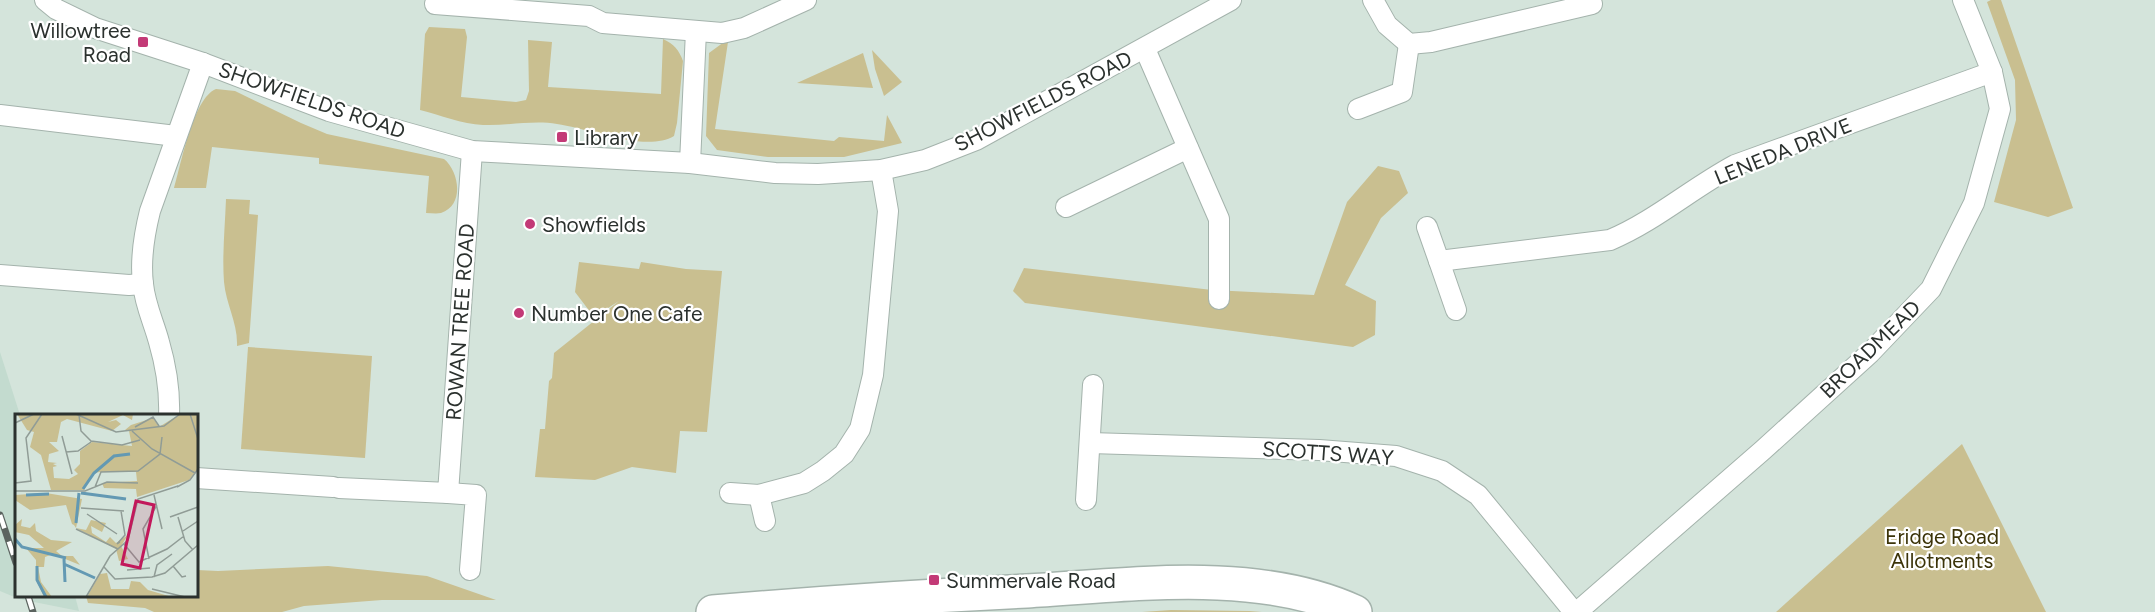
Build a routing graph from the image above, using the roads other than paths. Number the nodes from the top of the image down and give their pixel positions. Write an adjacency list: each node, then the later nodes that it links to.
1 (45, 0): 11 (street, SHOWFIELDS ROAD)
2 (806, 0): 8 (street)
3 (1231, 0): 10 (street, SHOWFIELDS ROAD)
4 (1373, 0): 9 (street)
5 (1963, 0): 12 (street, BROADMEAD)
6 (435, 4): 8 (street)
7 (1592, 4): 9 (street)
8 (696, 31): 18 (street)
9 (1409, 44): 13 (street)
10 (1144, 49): 16 (street); 19 (street, SHOWFIELDS ROAD)
11 (203, 63): 15 (street); 17 (street, SHOWFIELDS ROAD)
12 (1992, 72): 22 (street, LENEDA DRIVE); 40 (street, BROADMEAD)
13 (1358, 109)
14 (0, 115): 15 (street)
15 (176, 136): 24 (street)
16 (1188, 148): 20 (street); 25 (street)
17 (472, 151): 18 (street, SHOWFIELDS ROAD); 32 (street, ROWAN TREE ROAD)
18 (690, 163): 19 (street, SHOWFIELDS ROAD)
19 (881, 170): 33 (street)
20 (1066, 207)
21 (1427, 227): 22 (street)
22 (1439, 261): 26 (street)
23 (0, 275): 24 (street)
24 (143, 284): 28 (street)
25 (1219, 299)
26 (1456, 310)
27 (1093, 385): 29 (street)
28 (169, 414)
29 (1090, 443): 34 (street); 40 (street, SCOTTS WAY)
30 (198, 478): 32 (street)
31 (730, 493): 33 (street)
32 (448, 494): 36 (street)
33 (759, 495): 35 (street)
34 (1086, 500)
35 (765, 521)
36 (470, 570)
37 (845, 606): 38 (highway); 39 (highway)
38 (713, 612)
39 (1355, 612)
40 (1576, 612)

